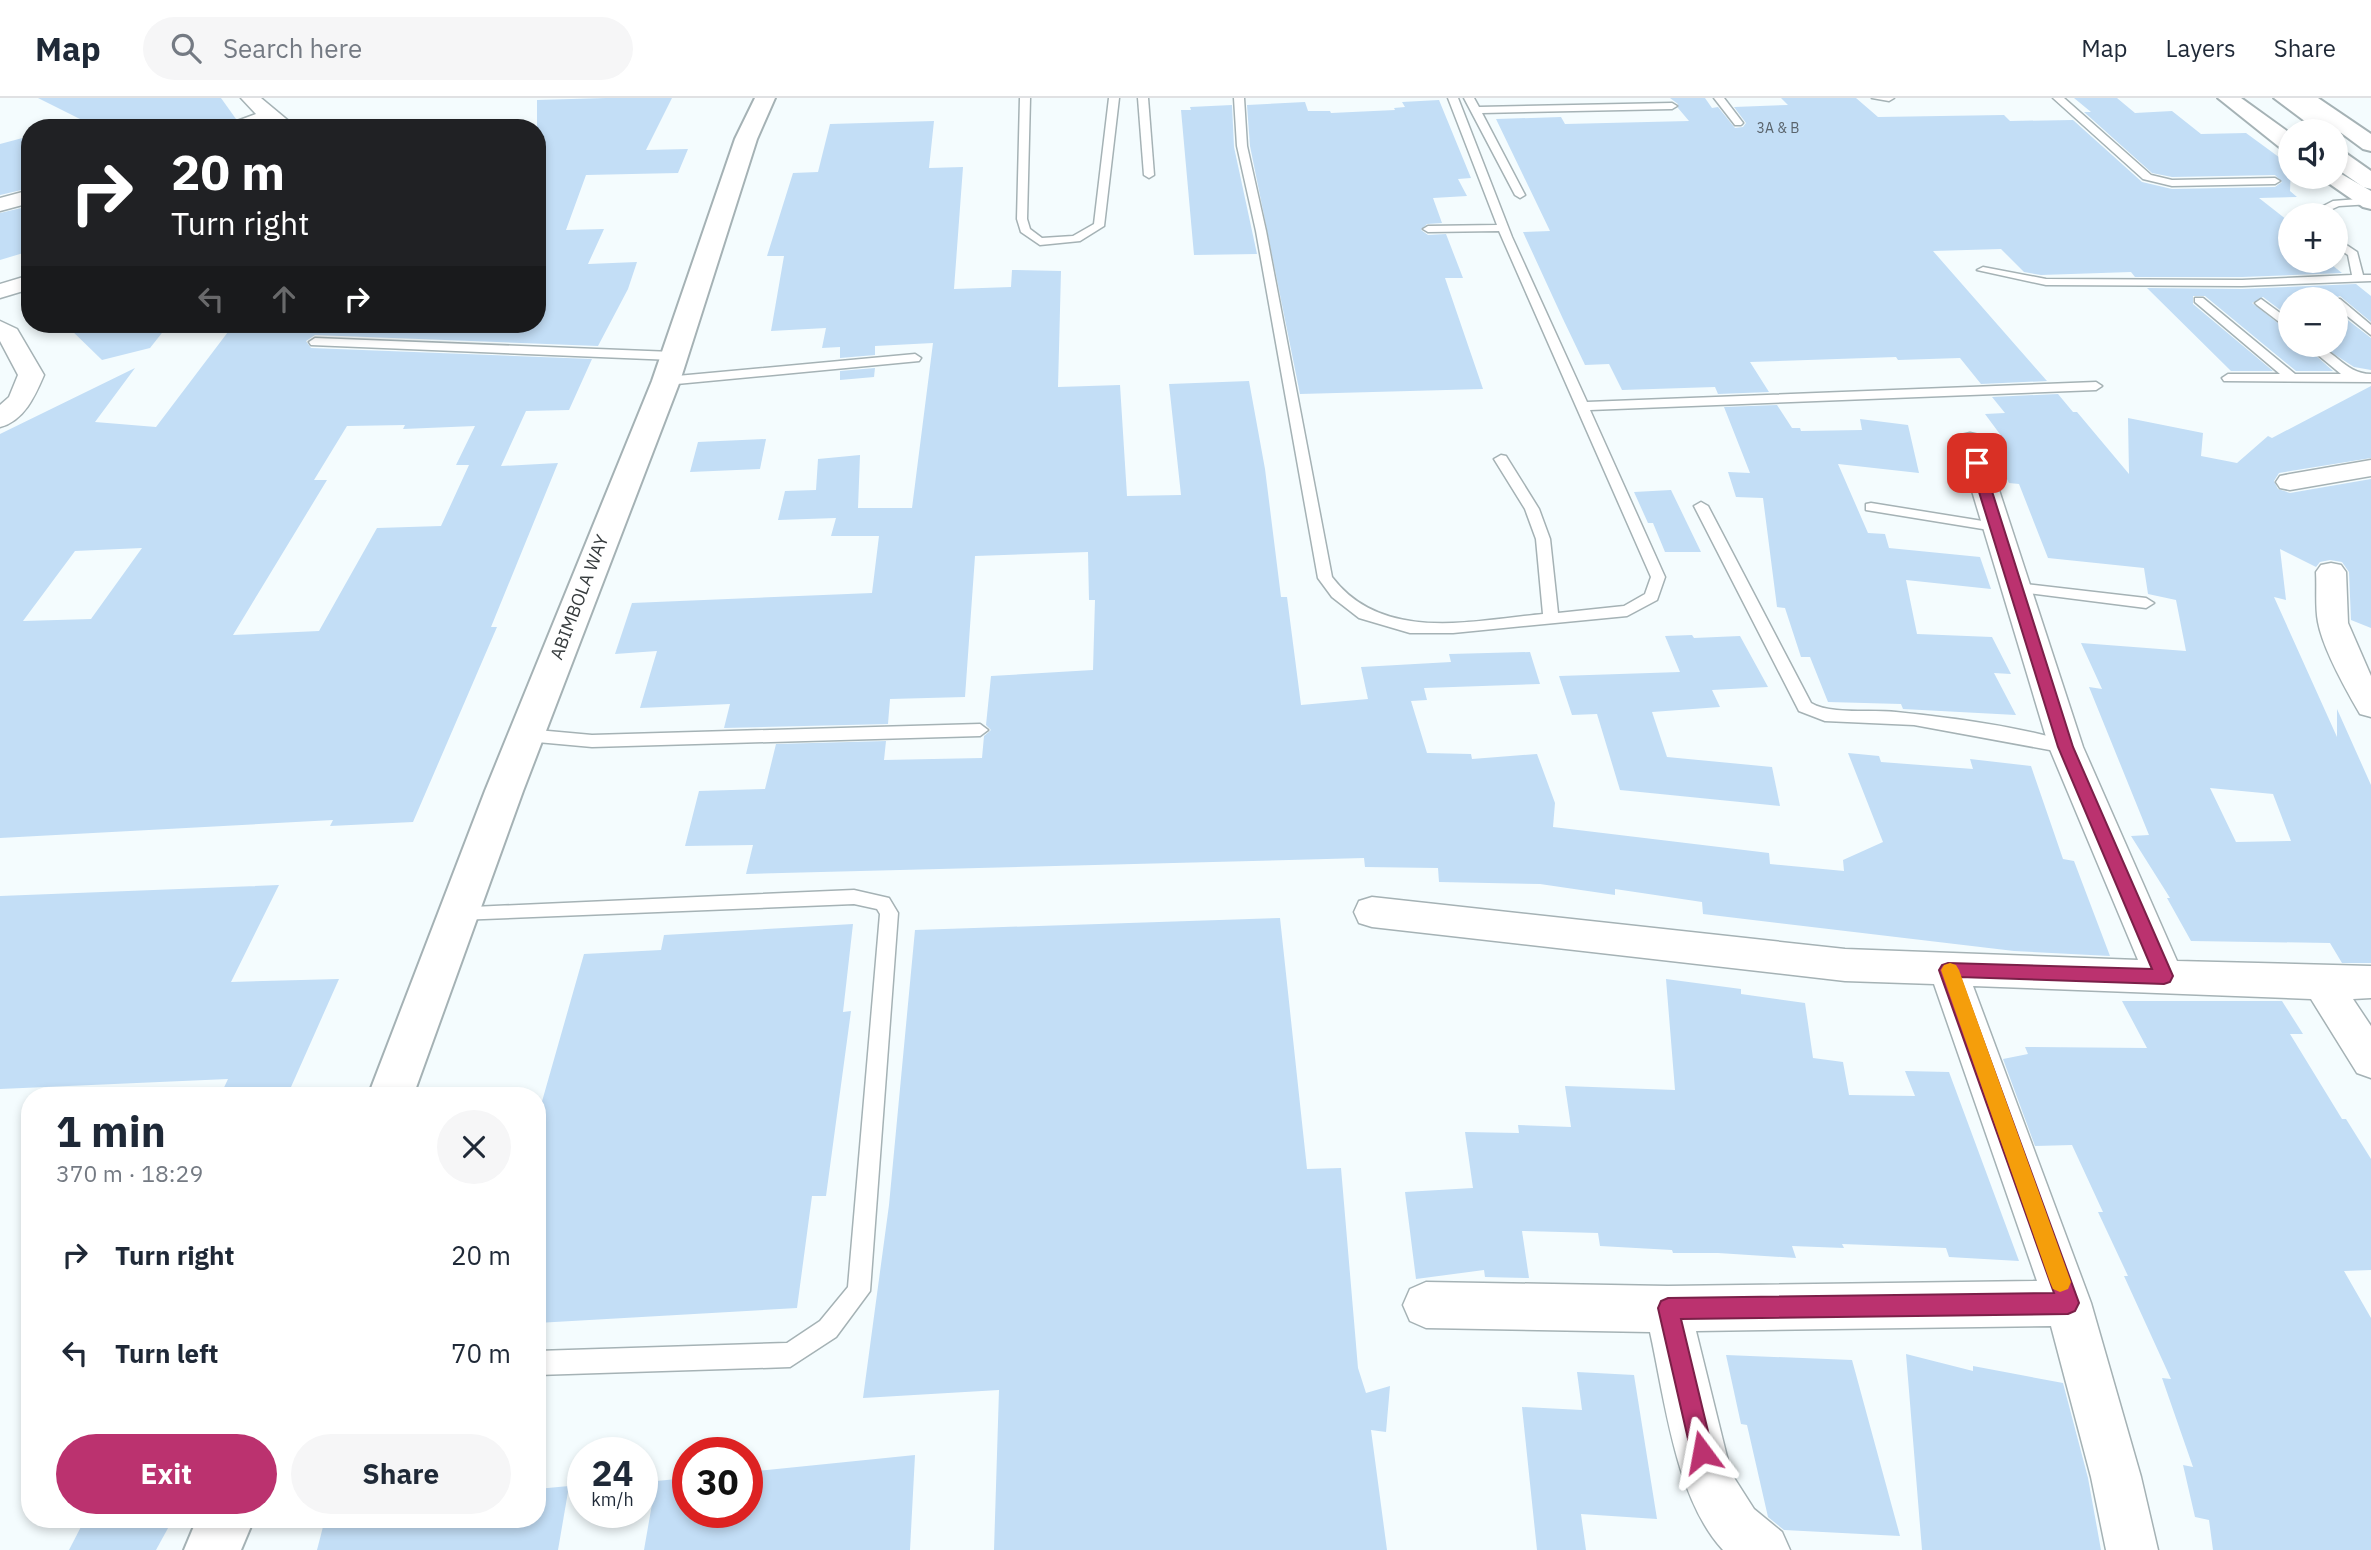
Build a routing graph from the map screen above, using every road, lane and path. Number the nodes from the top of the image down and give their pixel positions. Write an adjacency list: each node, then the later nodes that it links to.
1 (250, 98): 21 (street)
2 (765, 98): 3 (main road); 57 (main road, ABIMBOLA WAY)
3 (785, 98)
4 (1025, 98): 5 (lane)
5 (1114, 98)
6 (1143, 98): 32 (lane)
7 (1239, 98): 75 (lane)
8 (1453, 98): 40 (lane)
9 (1469, 98): 20 (lane)
10 (1719, 98): 26 (lane)
11 (1877, 98): 12 (lane)
12 (1889, 98)
13 (2058, 98): 33 (lane)
14 (2228, 98): 27 (main road)
15 (2253, 98): 24 (main road)
16 (2284, 98): 25 (main road)
17 (2304, 98): 28 (main road)
18 (1584, 102): 19 (lane); 20 (lane)
19 (1670, 105)
20 (1474, 110): 35 (lane)
21 (269, 116): 22 (street); 23 (street)
22 (261, 119)
23 (274, 119)
24 (2283, 119)
25 (2315, 119)
26 (1738, 124)
27 (2278, 135)
28 (2368, 140)
29 (2348, 143): 30 (main road)
30 (2371, 159)
31 (2348, 171): 36 (main road)
32 (1149, 175)
33 (2275, 181)
34 (2348, 184): 36 (main road)
35 (1520, 195)
36 (2370, 195): 38 (lane)
37 (21, 199): 39 (street)
38 (2337, 203)
39 (0, 205)
40 (1504, 228): 41 (lane); 63 (lane)
41 (1428, 229)
42 (2348, 250): 44 (lane)
43 (1983, 270): 44 (lane)
44 (2358, 278): 45 (lane)
45 (2371, 278)
46 (21, 285): 47 (street)
47 (0, 292)
48 (2199, 300): 59 (lane)
49 (2261, 303): 51 (lane)
50 (2348, 311): 53 (lane)
51 (2278, 317)
52 (0, 328): 64 (street)
53 (2371, 331)
54 (315, 342): 57 (lane)
55 (2327, 357): 58 (lane)
56 (915, 358): 57 (lane)
57 (669, 368): 79 (main road, ABIMBOLA WAY)
58 (2351, 376): 59 (lane); 61 (lane)
59 (2291, 377): 60 (lane)
60 (2228, 378)
61 (2371, 378)
62 (2096, 386): 63 (lane)
63 (1583, 406): 75 (lane)
64 (0, 419)
65 (1970, 441): 71 (street)
66 (1501, 459): 75 (lane)
67 (2371, 468): 68 (street)
68 (2290, 482)
69 (1701, 506): 80 (lane)
70 (1871, 507): 71 (lane)
71 (1995, 527): 73 (street)
72 (2331, 572): 76 (street)
73 (2017, 587): 74 (lane); 80 (street)
74 (2146, 603)
75 (1551, 617)
76 (2357, 645): 77 (street)
77 (2371, 706)
78 (980, 730): 79 (lane)
79 (526, 734): 82 (main road, ABIMBOLA WAY)
80 (2066, 747): 84 (street)
81 (1372, 912): 83 (street)
82 (458, 913): 88 (main road, ABIMBOLA WAY); 92 (lane)
83 (1948, 970): 84 (street); 89 (street)
84 (2164, 976): 86 (street)
85 (2371, 982): 86 (street)
86 (2322, 983): 87 (street)
87 (2371, 1060)
88 (393, 1087)
89 (2068, 1303): 91 (street); 96 (street)
90 (1426, 1305): 91 (street)
91 (1668, 1308): 95 (street)
92 (546, 1363)
93 (222, 1528): 94 (main road)
94 (212, 1550)
95 (1764, 1550)
96 (2132, 1550)

